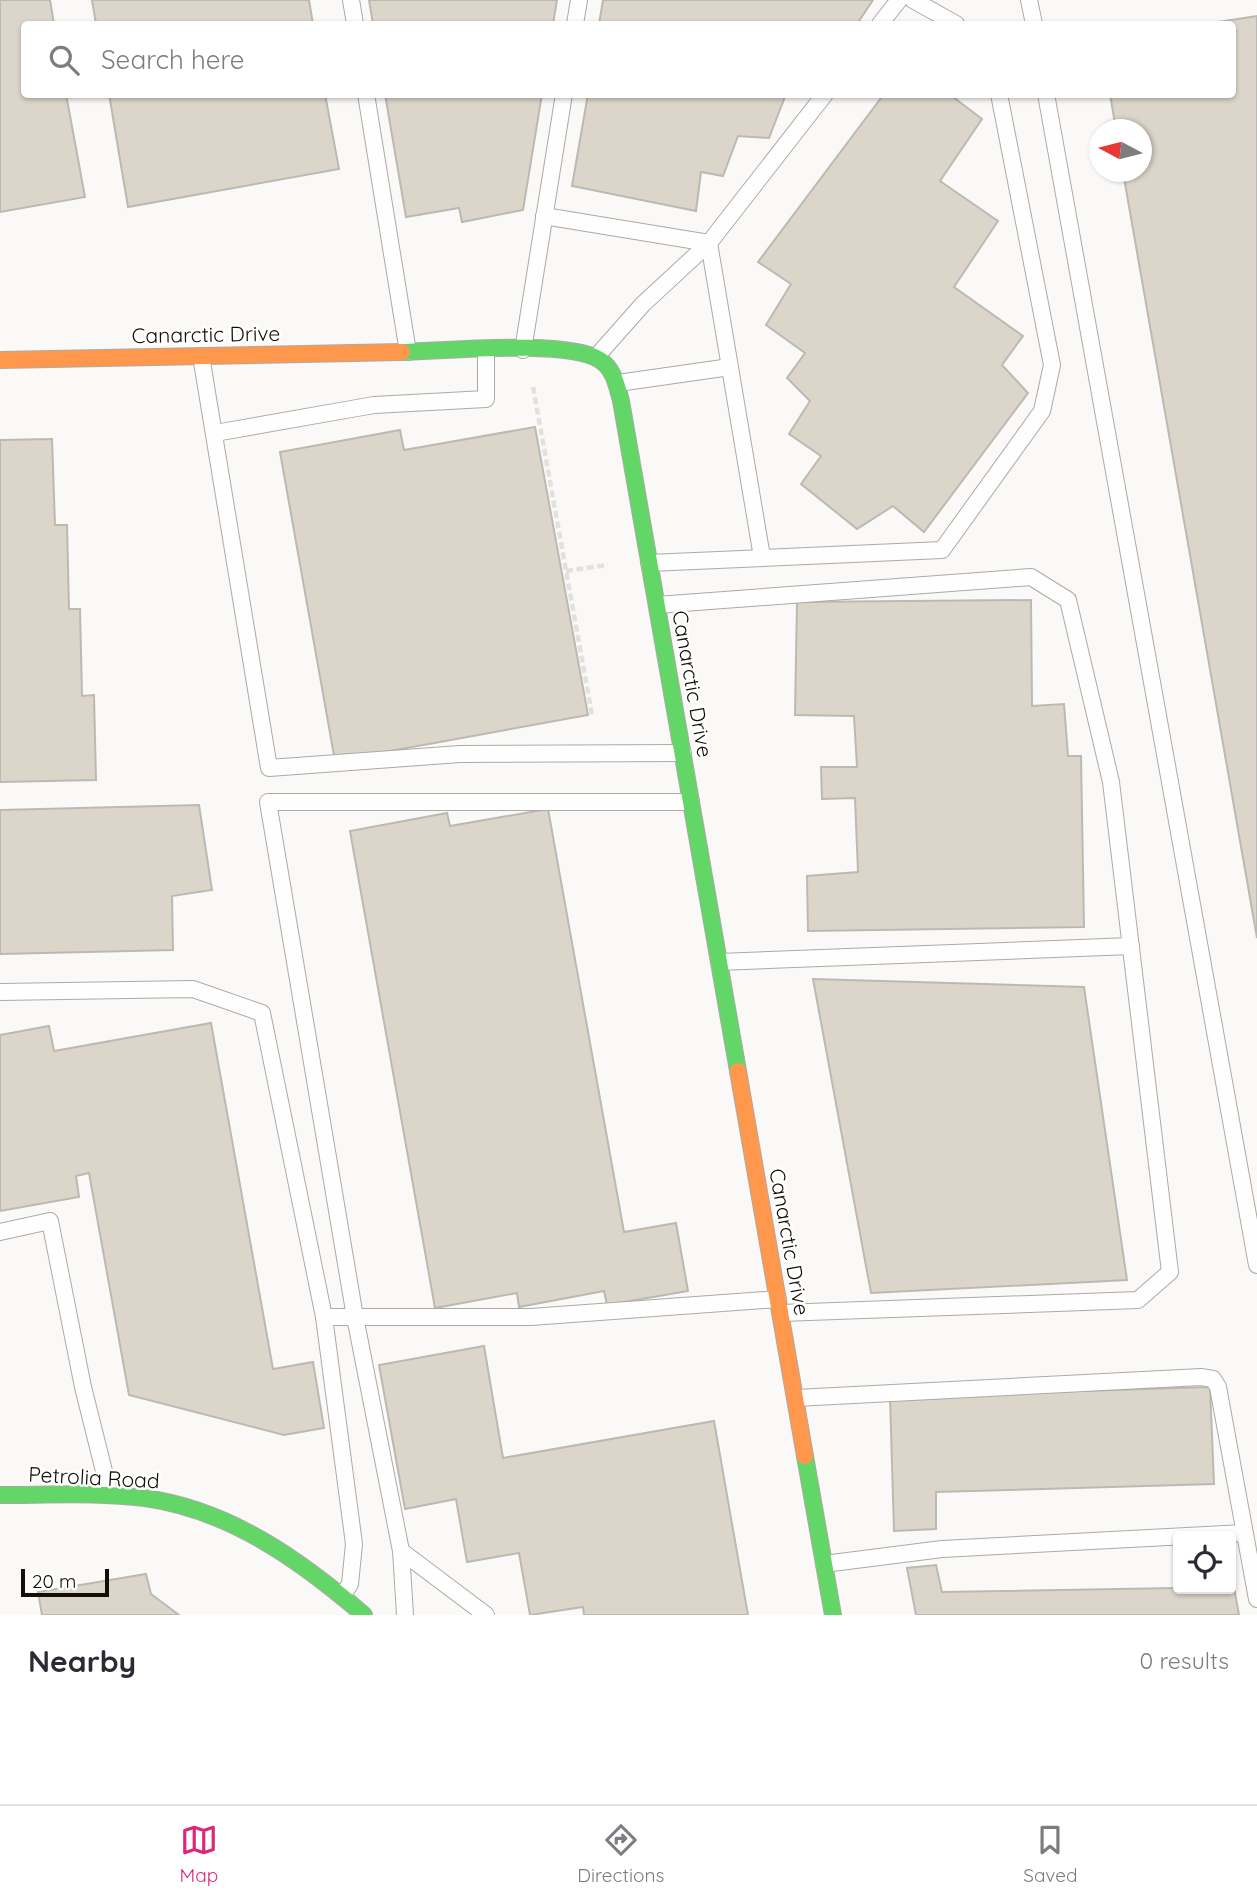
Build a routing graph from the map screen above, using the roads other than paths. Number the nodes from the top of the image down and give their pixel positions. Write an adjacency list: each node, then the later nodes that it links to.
1 (351, 0): 6 (lane)
2 (579, 0): 7 (lane)
3 (899, 0): 8 (lane)
4 (913, 0): 9 (lane)
5 (1029, 0): 10 (lane)
6 (354, 21)
7 (576, 21)
8 (882, 21)
9 (951, 21)
10 (1033, 21)
11 (367, 98): 20 (lane)
12 (563, 98): 16 (lane)
13 (822, 98): 17 (lane)
14 (1000, 98): 27 (lane)
15 (1047, 98): 36 (lane)
16 (544, 216): 17 (lane); 19 (lane)
17 (709, 243): 22 (lane); 24 (lane)
18 (486, 350): 19 (street, Canarctic Drive); 20 (street, Canarctic Drive); 26 (lane)
19 (523, 350): 22 (street, Canarctic Drive)
20 (408, 352): 21 (street, Canarctic Drive)
21 (201, 356): 23 (street, Canarctic Drive); 26 (lane)
22 (597, 356): 25 (street, Canarctic Drive)
23 (0, 360)
24 (730, 367): 25 (lane); 27 (lane)
25 (618, 383): 28 (street, Canarctic Drive)
26 (215, 433): 30 (lane)
27 (762, 557): 28 (lane)
28 (649, 563): 29 (street, Canarctic Drive)
29 (657, 605): 30 (street, Canarctic Drive); 32 (lane)
30 (683, 753): 31 (street, Canarctic Drive)
31 (691, 802): 33 (street, Canarctic Drive); 39 (lane)
32 (1130, 946): 33 (lane); 37 (lane)
33 (719, 962): 37 (street, Canarctic Drive)
34 (0, 992): 38 (lane)
35 (0, 1232): 42 (lane)
36 (1257, 1265)
37 (779, 1306): 39 (lane); 40 (street, Canarctic Drive)
38 (324, 1317): 39 (lane); 46 (lane)
39 (355, 1317): 44 (lane)
40 (796, 1398): 43 (lane); 45 (street, Canarctic Drive)
41 (0, 1495): 42 (street, Petrolia Road)
42 (110, 1495): 46 (street, Petrolia Road)
43 (1244, 1532): 45 (lane); 47 (lane)
44 (401, 1551): 49 (lane); 50 (lane)
45 (824, 1564): 51 (street, Canarctic Drive)
46 (342, 1596): 48 (street, Petrolia Road)
47 (1257, 1600)
48 (364, 1615)
49 (405, 1615)
50 (486, 1615)
51 (833, 1615)

